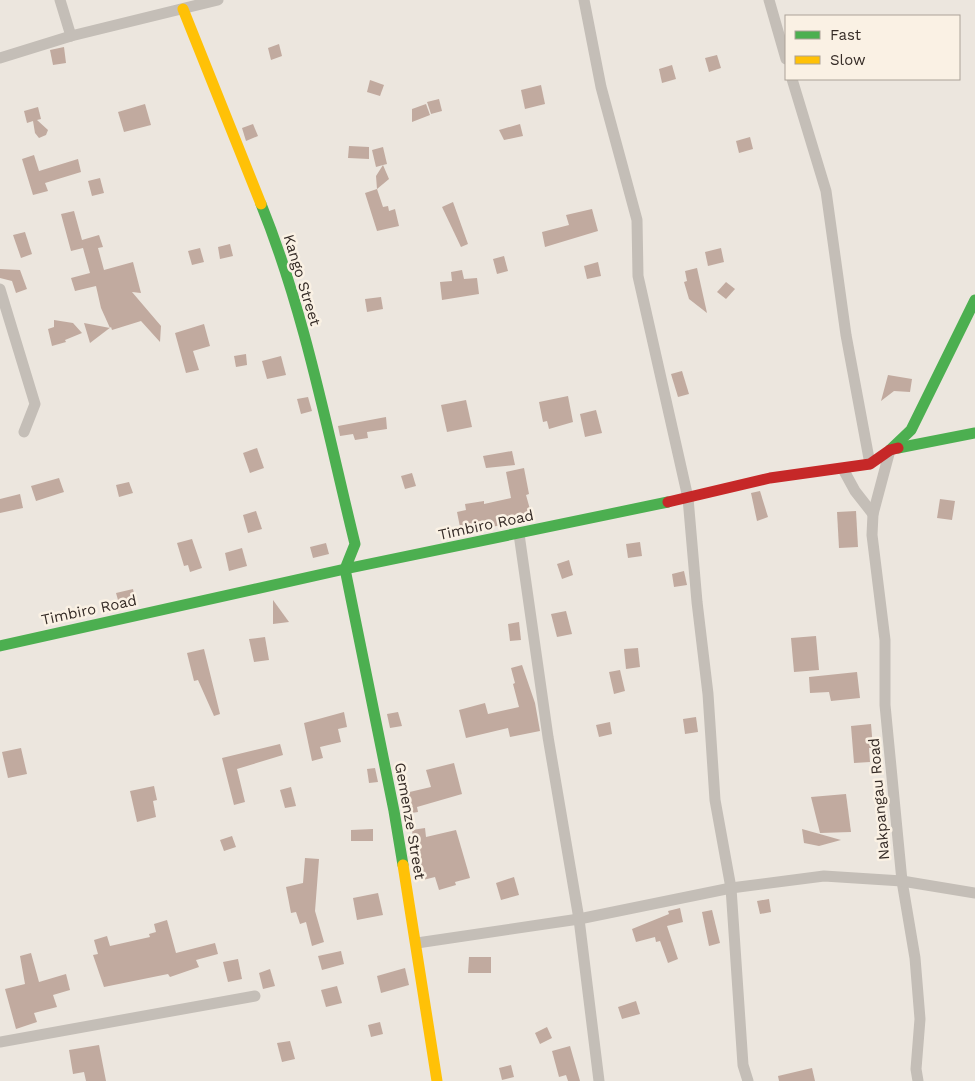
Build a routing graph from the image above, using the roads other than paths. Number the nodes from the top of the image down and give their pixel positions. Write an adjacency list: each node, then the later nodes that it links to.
1 (60, 0): 6 (street)
2 (218, 0): 5 (street)
3 (584, 0): 17 (street)
4 (769, 0): 7 (street)
5 (183, 9): 6 (street); 20 (street, Kango Street)
6 (71, 36): 8 (street)
7 (785, 56)
8 (0, 58)
9 (792, 80): 15 (street)
10 (0, 289): 12 (street)
11 (975, 300): 14 (street)
12 (24, 432)
13 (975, 433): 14 (street, Timbiro Road)
14 (890, 450): 15 (street, Timbiro Road); 18 (street, Nakpangau Road)
15 (870, 464): 16 (street, Timbiro Road)
16 (843, 469): 17 (street, Timbiro Road); 18 (street)
17 (688, 498): 19 (street, Timbiro Road); 23 (street)
18 (873, 514): 22 (street, Nakpangau Road)
19 (519, 534): 20 (street, Timbiro Road); 25 (street)
20 (345, 569): 21 (street, Timbiro Road); 26 (street, Gemenze Street)
21 (0, 646)
22 (902, 880): 23 (street); 24 (street); 32 (street, Nakpangau Road)
23 (731, 888): 25 (street); 31 (street)
24 (975, 893)
25 (579, 919): 26 (street); 30 (street)
26 (417, 943): 29 (street, Gemenze Street)
27 (256, 996): 28 (street)
28 (0, 1042)
29 (437, 1081)
30 (599, 1081)
31 (748, 1081)
32 (918, 1081)

